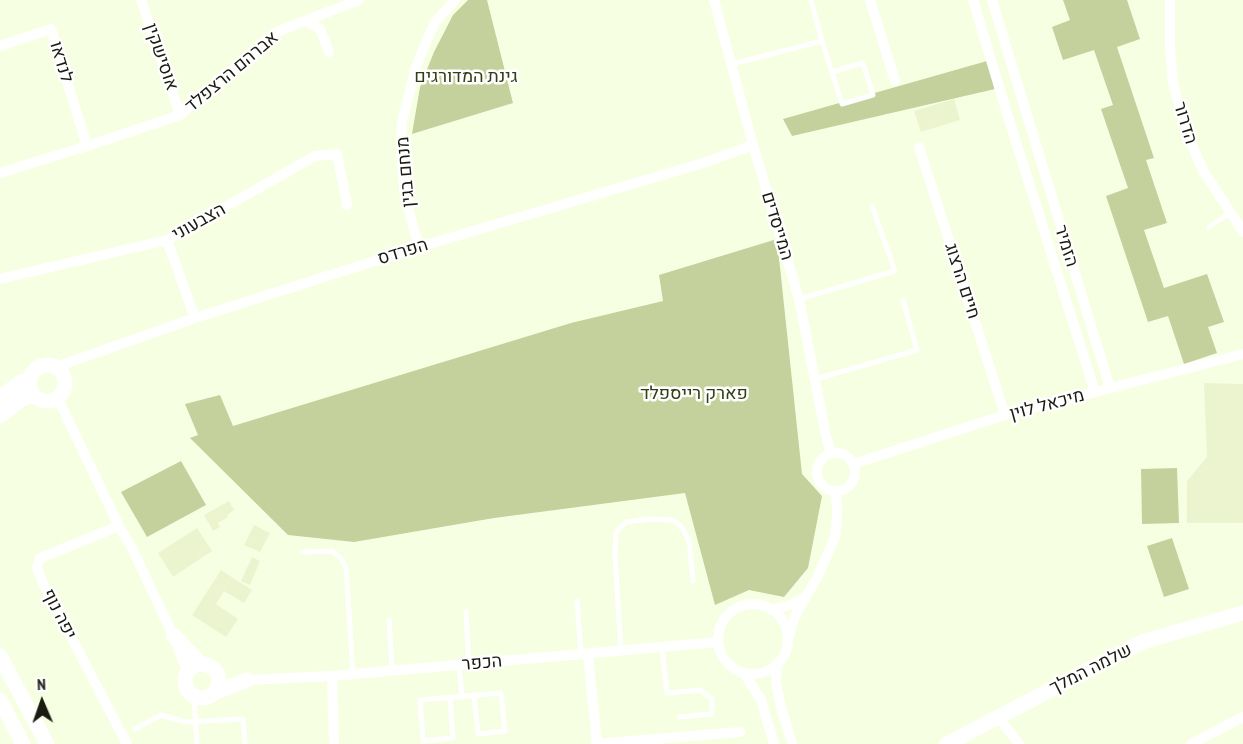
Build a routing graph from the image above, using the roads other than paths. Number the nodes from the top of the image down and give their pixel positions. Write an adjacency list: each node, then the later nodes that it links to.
1 (141, 0): 21 (street, אוסישקין)
2 (359, 0): 10 (street, אברהם הרצפלד)
3 (455, 0): 32 (street, מנחם בגין)
4 (714, 0): 14 (street, המייסדים)
5 (811, 0): 11 (lane)
6 (870, 0): 16 (street)
7 (973, 0): 18 (street, הזמיר)
8 (992, 0): 17 (street, הזמיר)
9 (1170, 0): 28 (street, הדרור)
10 (306, 21): 13 (street); 21 (street, אברהם הרצפלד)
11 (822, 41): 14 (lane); 15 (lane)
12 (0, 46): 23 (street, לנדאו)
13 (329, 52)
14 (731, 64): 22 (street, המייסדים)
15 (832, 72): 15 (lane)
16 (895, 81)
17 (1016, 81): 18 (street); 19 (street, הזמיר)
18 (998, 86): 20 (street, הזמיר)
19 (1023, 104): 20 (street); 41 (street, הזמיר)
20 (1006, 110): 42 (street, הזמיר)
21 (180, 115): 23 (street, אברהם הרצפלד)
22 (753, 145): 32 (street, הפרדס); 34 (street, המייסדים)
23 (87, 146): 25 (street, אברהם הרצפלד)
24 (919, 147): 46 (street, חיים הרצוג)
25 (0, 173)
26 (347, 205): 31 (street, הצבעוני)
27 (872, 206): 34 (lane)
28 (1230, 213): 29 (lane); 30 (street, הדרור)
29 (1209, 227)
30 (1243, 232)
31 (167, 240): 33 (street, הצבעוני); 36 (street)
32 (419, 247): 36 (street, הפרדס)
33 (0, 279)
34 (799, 299): 40 (street, המייסדים)
35 (903, 300): 40 (lane)
36 (195, 318): 38 (street, הפרדס)
37 (1243, 354): 41 (street, מיכאל לוין)
38 (56, 368): 39 (street); 45 (street)
39 (30, 379): 43 (street); 44 (street)
40 (816, 379): 48 (street, המייסדים)
41 (1110, 388): 42 (street, מיכאל לוין)
42 (1095, 392): 46 (street, מיכאל לוין)
43 (33, 395): 45 (street); 47 (street)
44 (0, 398)
45 (57, 399): 51 (street)
46 (1005, 415): 49 (street, מיכאל לוין)
47 (0, 416)
48 (831, 454): 49 (street); 50 (street)
49 (853, 464): 50 (street)
50 (835, 491): 54 (street)
51 (119, 526): 60 (street); 90 (street, יפה נוף)
52 (303, 552): 73 (lane)
53 (693, 580): 64 (lane)
54 (806, 597): 56 (street); 63 (street)
55 (577, 601): 65 (lane)
56 (771, 610): 61 (street); 63 (street)
57 (466, 611): 67 (lane)
58 (1243, 613): 83 (street, שלמה המלך)
59 (389, 620): 70 (lane)
60 (173, 635): 69 (street)
61 (718, 642): 62 (street, הכפר); 72 (street)
62 (662, 647): 64 (street, הכפר); 82 (lane)
63 (787, 647): 68 (street)
64 (621, 651): 65 (street, הכפר)
65 (585, 654): 67 (street, הכפר); 94 (street)
66 (0, 656): 89 (street)
67 (464, 664): 70 (street, הכפר); 79 (lane)
68 (777, 665): 72 (street); 96 (street)
69 (193, 667): 71 (street); 78 (street)
70 (392, 671): 73 (street, הכפר)
71 (217, 673): 75 (street, הכפר); 76 (street)
72 (744, 673): 95 (street)
73 (353, 674): 74 (street, הכפר)
74 (332, 676): 75 (street, הכפר); 93 (street)
75 (247, 680): 76 (street, הכפר)
76 (214, 693): 78 (street)
77 (474, 696): 77 (lane); 79 (lane)
78 (194, 697): 85 (lane)
79 (462, 697): 80 (lane)
80 (450, 698): 80 (lane)
81 (0, 700): 88 (street)
82 (679, 717)
83 (998, 717): 97 (street, שלמה המלך); 98 (street)
84 (1243, 717): 99 (street)
85 (196, 721): 86 (lane); 91 (lane); 92 (lane)
86 (135, 729)
87 (740, 732): 94 (street)
88 (23, 744)
89 (47, 744)
90 (127, 744)
91 (197, 744)
92 (245, 744)
93 (334, 744)
94 (597, 744)
95 (774, 744)
96 (792, 744)
97 (947, 744)
98 (1019, 744)
99 (1191, 744)

